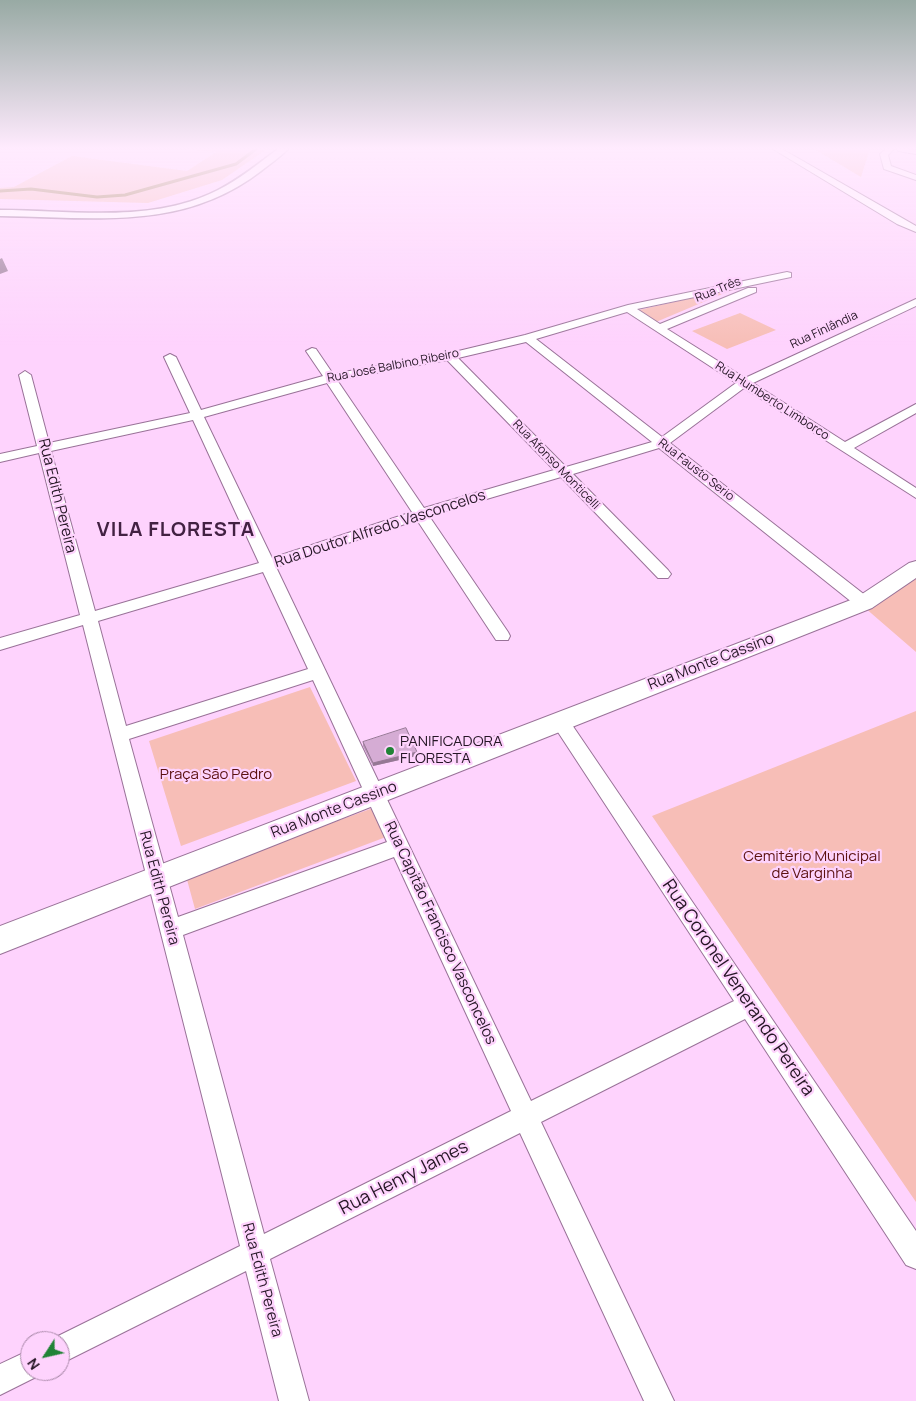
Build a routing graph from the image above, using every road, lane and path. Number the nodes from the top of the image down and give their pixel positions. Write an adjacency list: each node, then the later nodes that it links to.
1 (75, 214): 2 (street)
2 (119, 214)
3 (887, 214): 4 (street)
4 (916, 230)
5 (787, 275): 7 (street, Rua José Balbino Ribeiro); 8 (street, Rua Três)
6 (916, 302): 15 (street, Rua Finlândia)
7 (628, 308): 8 (street, Rua Humberto Limborco); 9 (street, Rua José Balbino Ribeiro)
8 (659, 328): 15 (street, Rua Humberto Limborco)
9 (528, 338): 11 (street, Rua José Balbino Ribeiro); 18 (street, Rua Fausto Serio)
10 (312, 351): 14 (street)
11 (450, 356): 14 (street, Rua José Balbino Ribeiro); 22 (street, Rua Afonso Monticelli)
12 (170, 357): 17 (street, Rua Capitão Francisco Vasconcelos)
13 (25, 375): 19 (street, Rua Edith Pereira)
14 (330, 378): 17 (street, Rua José Balbino Ribeiro); 24 (street)
15 (744, 383): 18 (street, Rua Doutor Alfredo Vasconcelos); 20 (street, Rua Humberto Limborco)
16 (916, 408): 20 (street)
17 (198, 415): 19 (street, Rua José Balbino Ribeiro); 25 (street, Rua Capitão Francisco Vasconcelos)
18 (662, 443): 22 (street, Rua Doutor Alfredo Vasconcelos); 28 (street, Rua Fausto Serio)
19 (46, 448): 21 (street, Rua José Balbino Ribeiro); 29 (street, Rua Edith Pereira)
20 (844, 448): 23 (street, Rua Humberto Limborco)
21 (0, 458)
22 (563, 472): 24 (street, Rua Doutor Alfredo Vasconcelos); 27 (street, Rua Afonso Monticelli)
23 (916, 494)
24 (421, 514): 25 (street, Rua Doutor Alfredo Vasconcelos); 30 (street)
25 (268, 565): 29 (street, Rua Doutor Alfredo Vasconcelos); 32 (street, Rua Capitão Francisco Vasconcelos)
26 (916, 568): 28 (main road, Rua Monte Cassino)
27 (663, 574)
28 (864, 602): 33 (main road, Rua Monte Cassino)
29 (88, 618): 31 (street, Rua Doutor Alfredo Vasconcelos); 34 (street, Rua Edith Pereira)
30 (502, 636)
31 (0, 644)
32 (318, 672): 34 (street); 35 (street, Rua Capitão Francisco Vasconcelos)
33 (560, 722): 35 (main road, Rua Monte Cassino); 40 (street, Rua Coronel Venerando Pereira)
34 (119, 735): 37 (street, Rua Edith Pereira)
35 (375, 794): 36 (street, Rua Capitão Francisco Vasconcelos); 37 (main road, Rua Monte Cassino)
36 (399, 846): 38 (street); 41 (street, Rua Capitão Francisco Vasconcelos)
37 (157, 879): 38 (street, Rua Edith Pereira); 39 (main road, Rua Monte Cassino)
38 (170, 930): 42 (street, Rua Edith Pereira)
39 (0, 940)
40 (749, 1005): 41 (street, Rua Henry James); 43 (street, Rua Coronel Venerando Pereira)
41 (526, 1117): 42 (street, Rua Henry James); 48 (street, Rua Capitão Francisco Vasconcelos)
42 (255, 1252): 44 (street, Rua Henry James); 47 (street, Rua Edith Pereira)
43 (916, 1255)
44 (70, 1345)
45 (20, 1370): 46 (street)
46 (0, 1380)
47 (294, 1401)
48 (659, 1401)

